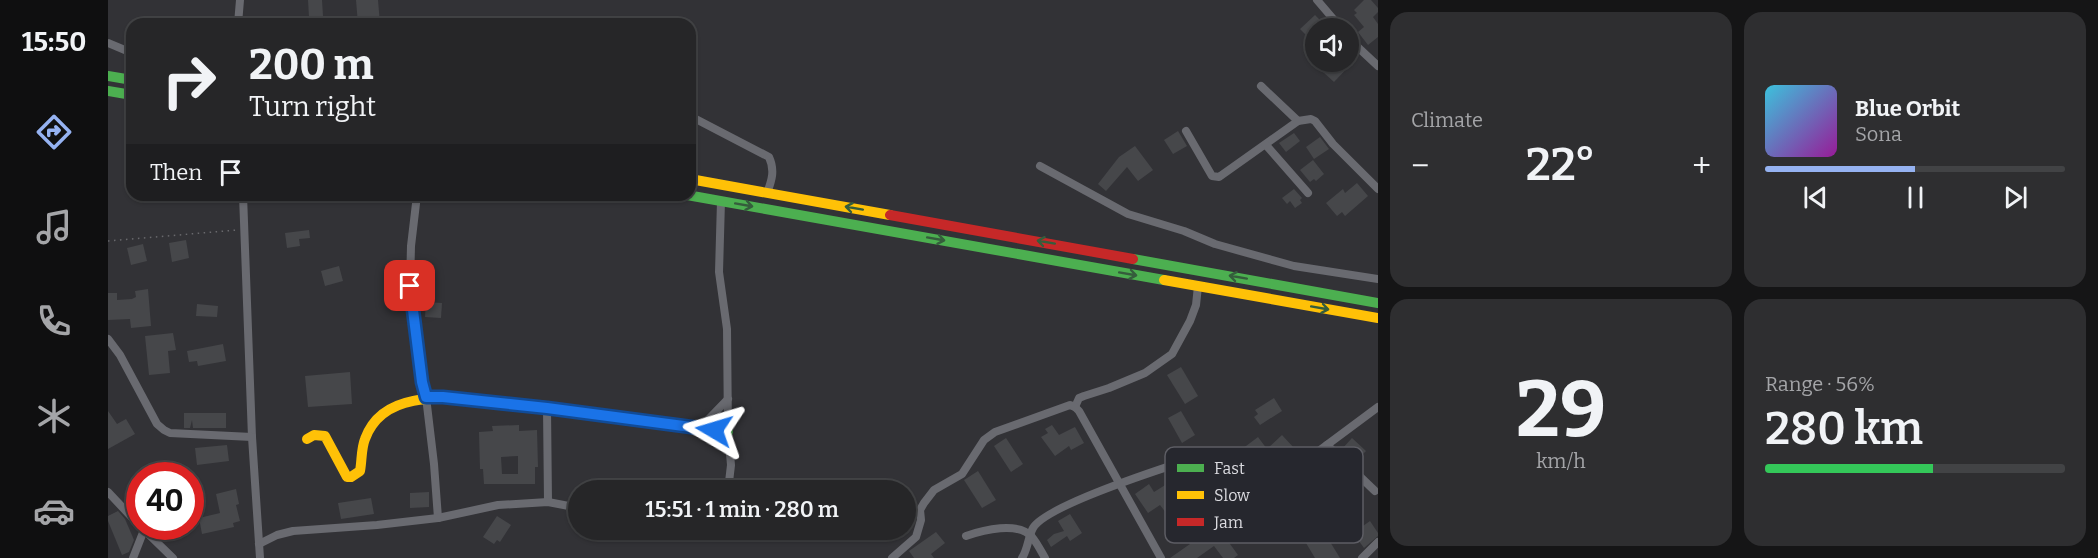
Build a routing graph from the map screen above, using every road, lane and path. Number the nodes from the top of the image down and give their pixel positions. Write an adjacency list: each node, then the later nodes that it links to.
1 (240, 0): 3 (street)
2 (1317, 0): 4 (street)
3 (238, 18)
4 (1332, 18)
5 (108, 43): 7 (street)
6 (1359, 48): 8 (street)
7 (126, 50)
8 (1378, 66)
9 (108, 76): 10 (main road)
10 (126, 79)
11 (1261, 86): 15 (street)
12 (108, 91): 13 (main road)
13 (126, 94)
14 (696, 119): 21 (street)
15 (1298, 121): 17 (street); 20 (street)
16 (1186, 131): 17 (street)
17 (1266, 145): 22 (street)
18 (1040, 166): 29 (street)
19 (696, 180): 21 (main road)
20 (1378, 189)
21 (768, 193): 31 (main road, one-way to 21)
22 (1308, 194)
23 (696, 197): 26 (main road)
24 (243, 201): 27 (street)
25 (416, 201): 34 (street)
26 (721, 201): 30 (main road, one-way to 30); 35 (street)
27 (244, 229): 28 (path); 41 (street)
28 (108, 241)
29 (1378, 279)
30 (1198, 286): 32 (main road, one-way to 32); 36 (street)
31 (1378, 303)
32 (1378, 318)
33 (108, 339): 41 (street)
34 (426, 397): 38 (main road); 42 (main road); 54 (street)
35 (728, 399): 39 (street); 40 (street)
36 (1075, 407): 48 (street); 64 (street)
37 (1378, 407): 43 (street)
38 (547, 408): 39 (main road); 51 (street)
39 (700, 429): 40 (main road)
40 (728, 432): 46 (street)
41 (252, 437): 60 (street)
42 (307, 439)
43 (1327, 445): 44 (street)
44 (1324, 447)
45 (1165, 469): 48 (street)
46 (729, 480)
47 (1363, 480): 49 (street)
48 (1119, 484): 55 (street); 67 (street)
49 (1375, 491)
50 (108, 492): 53 (street)
51 (548, 502): 52 (street); 54 (street)
52 (568, 506)
53 (126, 512)
54 (438, 518): 60 (street)
55 (1031, 535): 56 (street); 65 (street); 66 (street)
56 (966, 537)
57 (138, 540): 61 (street)
58 (154, 540): 62 (street)
59 (1378, 542): 68 (street)
60 (259, 544): 63 (street)
61 (133, 558)
62 (173, 558)
63 (260, 558)
64 (892, 558)
65 (1022, 558)
66 (1045, 558)
67 (1161, 558)
68 (1362, 558)

